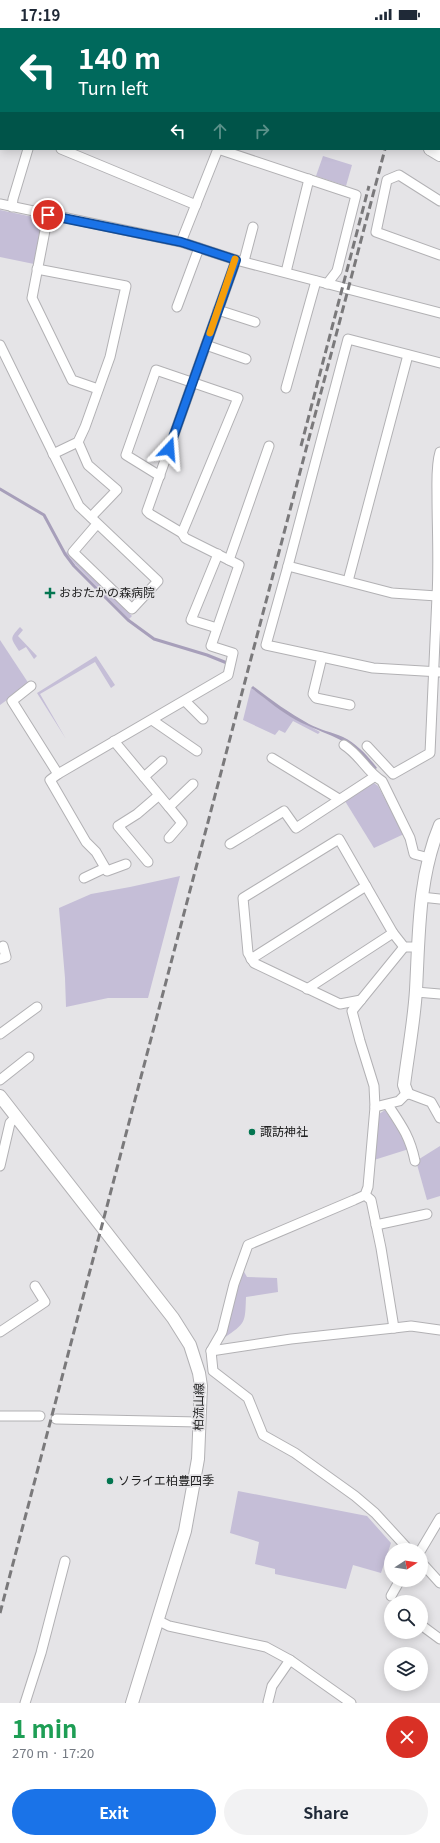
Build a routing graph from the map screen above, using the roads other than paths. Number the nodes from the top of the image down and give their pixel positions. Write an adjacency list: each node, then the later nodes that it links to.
1 (28, 150): 9 (street)
2 (63, 150): 8 (street)
3 (218, 150): 8 (street)
4 (221, 150): 5 (street)
5 (309, 179): 17 (street); 19 (street)
6 (440, 201): 14 (street)
7 (0, 204): 9 (street)
8 (196, 205): 12 (street)
9 (12, 207): 10 (street)
10 (48, 215): 12 (street); 16 (street)
11 (253, 227): 15 (street)
12 (181, 242): 13 (street)
13 (200, 248): 15 (street); 20 (street)
14 (440, 255)
15 (240, 260): 17 (street); 21 (street)
16 (37, 269): 31 (street); 31 (street)
17 (286, 272): 18 (street)
18 (316, 281): 19 (street); 30 (street)
19 (327, 284): 22 (street)
20 (177, 307)
21 (218, 310): 23 (street); 25 (street)
22 (440, 313)
23 (255, 322)
24 (0, 345): 35 (street)
25 (206, 345): 27 (street); 29 (street)
26 (408, 354): 28 (street); 42 (street); 43 (street)
27 (246, 359)
28 (440, 363)
29 (191, 383): 36 (street); 36 (street); 39 (street)
30 (286, 388)
31 (98, 389): 32 (street)
32 (78, 442): 35 (street); 38 (street)
33 (269, 446): 41 (street)
34 (440, 452): 37 (street)
35 (53, 454): 38 (street)
36 (160, 476): 39 (street)
37 (439, 477): 44 (street)
38 (94, 521): 38 (street)
39 (182, 533): 40 (street)
40 (218, 554): 41 (street); 45 (street)
41 (229, 560): 45 (street)
42 (288, 566): 43 (street); 46 (street)
43 (348, 581): 44 (street)
44 (437, 596): 47 (street)
45 (217, 628): 49 (street)
46 (322, 657): 47 (street); 50 (street)
47 (437, 672): 60 (street)
48 (31, 686): 59 (street)
49 (185, 701): 51 (street); 52 (street)
50 (350, 705)
51 (203, 719)
52 (152, 720): 53 (street); 56 (street)
53 (114, 741): 59 (street); 61 (street)
54 (344, 746): 62 (street)
55 (368, 746): 60 (street)
56 (196, 751)
57 (272, 758): 65 (street)
58 (162, 762): 61 (street)
59 (58, 774): 73 (street)
60 (393, 774): 62 (street)
61 (144, 777): 64 (street)
62 (378, 779): 65 (street); 70 (street)
63 (194, 784): 66 (street)
64 (158, 796): 66 (street); 71 (street)
65 (339, 799): 69 (street)
66 (169, 807): 68 (street)
67 (440, 825): 70 (main road)
68 (169, 838)
69 (230, 844)
70 (429, 858): 76 (main road)
71 (148, 862)
72 (126, 864): 73 (street)
73 (105, 868): 74 (street)
74 (84, 878)
75 (366, 886): 78 (street); 82 (street); 82 (street)
76 (421, 897): 77 (street); 81 (main road)
77 (440, 899)
78 (393, 933): 80 (street); 84 (street)
79 (3, 946): 83 (street)
80 (404, 946): 81 (street); 87 (street)
81 (418, 947): 85 (main road)
82 (251, 959): 84 (street)
83 (0, 960)
84 (307, 989): 87 (street)
85 (416, 992): 86 (street); 92 (main road)
86 (440, 994)
87 (361, 1000): 97 (street)
88 (37, 1007): 89 (street)
89 (0, 1034)
90 (29, 1056): 91 (street)
91 (0, 1080)
92 (407, 1093): 95 (street); 96 (street)
93 (0, 1096): 98 (main road, 柏流山線)
94 (440, 1097): 95 (street)
95 (431, 1102): 99 (street)
96 (388, 1105): 97 (street); 100 (street)
97 (375, 1108): 102 (street)
98 (16, 1117): 101 (street); 111 (main road, 柏流山線)
99 (440, 1118)
100 (415, 1162)
101 (0, 1166)
102 (365, 1194): 104 (street); 109 (street)
103 (428, 1214): 104 (street)
104 (376, 1225): 106 (street)
105 (35, 1286): 108 (street)
106 (394, 1328): 107 (street); 109 (street)
107 (440, 1330)
108 (0, 1332)
109 (211, 1352): 110 (street)
110 (213, 1371): 111 (street); 117 (street)
111 (199, 1373): 115 (main road, 柏流山線)
112 (0, 1416): 113 (street)
113 (40, 1416)
114 (56, 1419): 115 (street)
115 (199, 1422): 122 (main road, 柏流山線)
116 (440, 1518): 118 (street)
117 (403, 1543)
118 (425, 1543)
119 (64, 1561): 127 (street)
120 (428, 1570): 121 (street)
121 (440, 1583)
122 (157, 1620): 125 (street); 128 (main road, 柏流山線)
123 (428, 1630): 124 (street)
124 (440, 1639)
125 (290, 1660): 126 (street); 129 (street)
126 (268, 1702)
127 (25, 1703)
128 (132, 1703)
129 (351, 1703)

